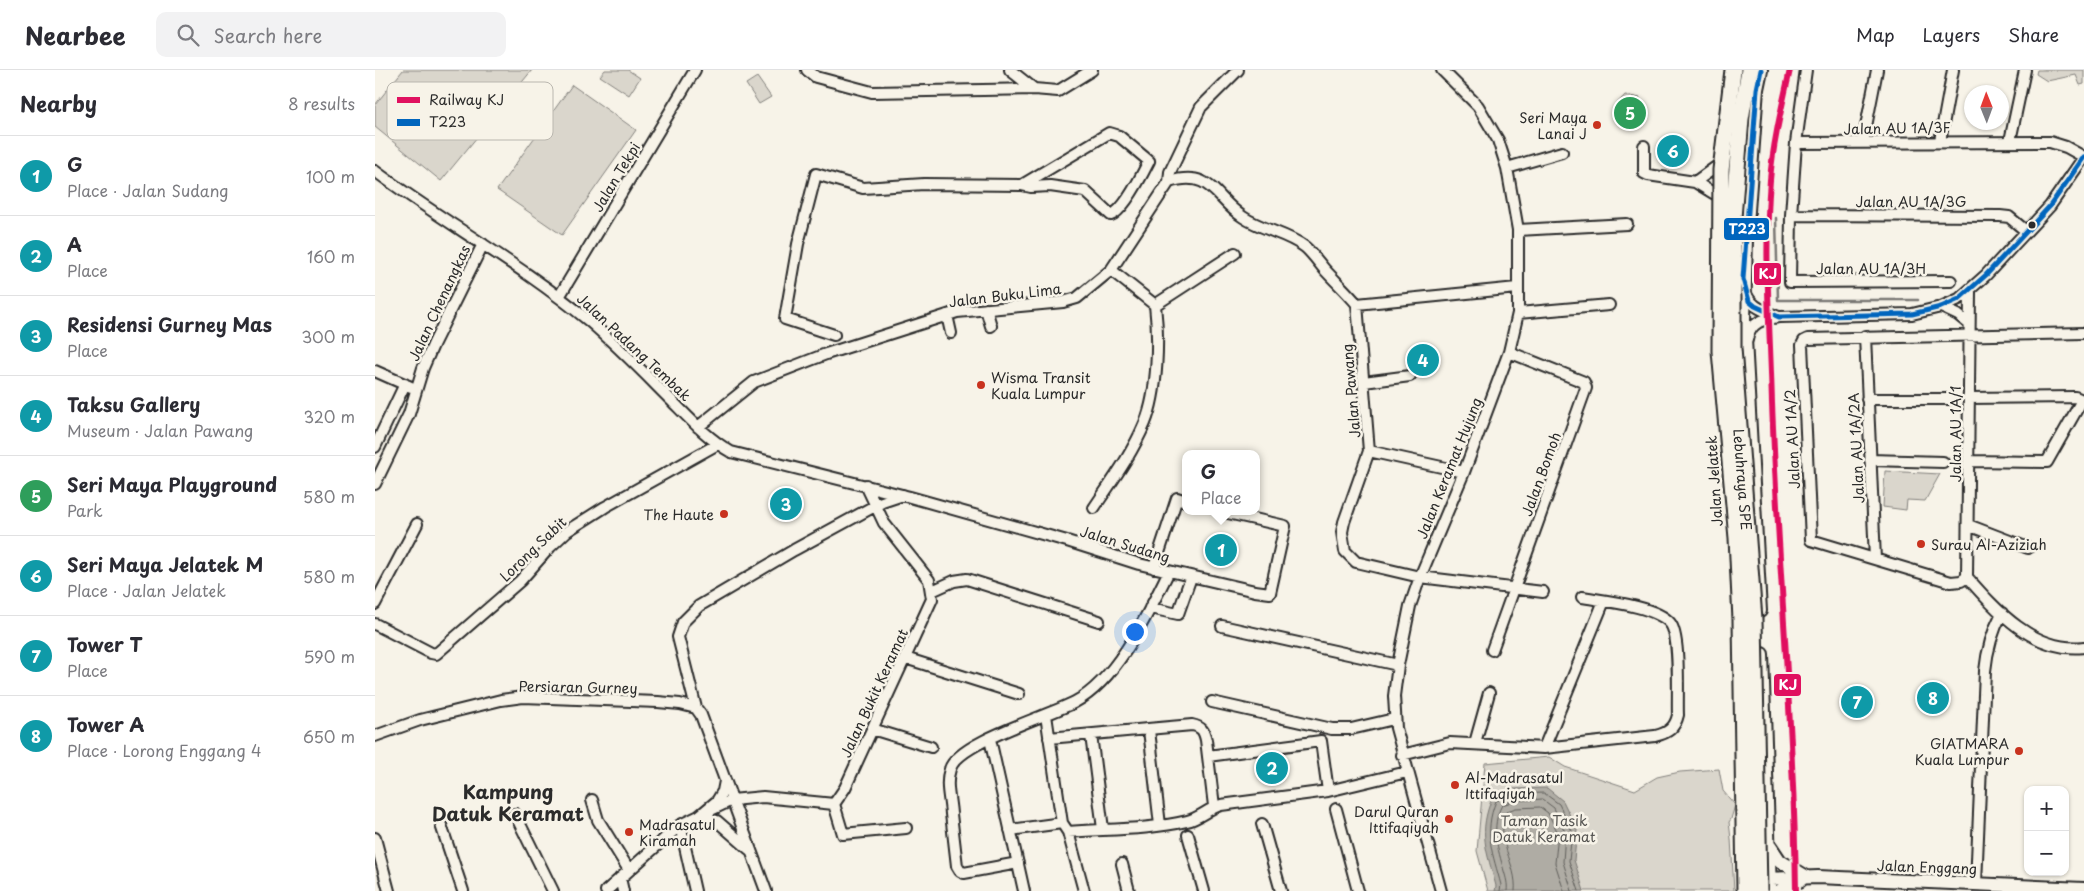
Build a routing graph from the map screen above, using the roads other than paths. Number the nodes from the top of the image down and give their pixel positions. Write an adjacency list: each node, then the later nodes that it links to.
1 (695, 70): 41 (street, Jalan Tekpi)
2 (807, 70): 14 (street)
3 (1010, 70): 14 (street)
4 (1092, 70): 14 (street)
5 (1238, 70): 25 (street, Jalan Buku Lima)
6 (1442, 70): 23 (street, Jalan Keramat Hujung)
7 (1734, 70): 22 (main road, Jalan Jelatek); 169 (highway, Lebuhraya SPE, bridge)
8 (1749, 70): 171 (highway, Lebuhraya SPE, bridge)
9 (1761, 70): 37 (main road)
10 (1806, 70): 18 (street)
11 (1877, 70): 17 (street)
12 (1953, 70): 15 (street)
13 (2025, 70): 16 (street)
14 (1034, 89)
15 (1940, 141): 16 (street, Jalan AU 1A/3F); 17 (street, Jalan AU 1A/3F)
16 (2010, 141): 21 (street, Jalan AU 1A/3F)
17 (1863, 142): 18 (street, Jalan AU 1A/3F)
18 (1796, 143): 29 (street)
19 (1644, 146): 26 (street)
20 (1562, 152): 23 (street)
21 (2084, 157): 32 (street)
22 (1720, 164): 26 (street); 28 (main road, Jalan Jelatek)
23 (1507, 168): 31 (street, Jalan Keramat Hujung)
24 (375, 170): 33 (street, Jalan Padang Tembak)
25 (1169, 182): 35 (street, Jalan Buku Lima); 42 (street)
26 (1692, 182): 28 (street)
27 (1022, 185): 27 (street); 55 (street)
28 (1718, 196): 57 (main road, Jalan Jelatek)
29 (1791, 215): 32 (street, Jalan AU 1A/3G); 38 (street, Jalan AU 1A/3H)
30 (1627, 224): 31 (street)
31 (1518, 230): 39 (street, Jalan Keramat Hujung)
32 (2026, 231): 36 (street)
33 (483, 244): 41 (street, Jalan Padang Tembak); 64 (street, Jalan Chenangkas)
34 (1235, 253): 43 (street)
35 (1111, 270): 43 (street); 46 (street, Jalan Buku Lima)
36 (1986, 275): 40 (street); 51 (street)
37 (1743, 280): 49 (street); 50 (main road)
38 (1951, 282)
39 (1517, 288): 42 (street); 47 (street, Jalan Keramat Hujung)
40 (1970, 292): 45 (street); 51 (street, Jalan AU 1A/1)
41 (559, 297): 68 (street, Jalan Padang Tembak)
42 (1357, 304): 62 (street, Jalan Pawang)
43 (1155, 305): 81 (street)
44 (1609, 305): 47 (street)
45 (1941, 308): 49 (street); 51 (street)
46 (986, 309): 48 (street, Jalan Buku Lima); 52 (street)
47 (1518, 313): 58 (street, Jalan Keramat Hujung)
48 (947, 315): 54 (street); 68 (street, Jalan Buku Lima)
49 (1779, 317): 59 (street)
50 (1743, 321): 57 (main road); 59 (main road)
51 (1969, 325): 53 (street, Jalan AU 1A/2); 56 (street, Jalan AU 1A/2); 65 (street, Jalan AU 1A/1)
52 (991, 326)
53 (2084, 332)
54 (951, 333)
55 (834, 335)
56 (1865, 336): 66 (street, Jalan AU 1A/2A); 86 (street, Jalan AU 1A/2)
57 (1718, 340): 170 (main road, Jalan Jelatek)
58 (1509, 352): 75 (street, Jalan Keramat Hujung); 92 (street, Jalan Bomoh)
59 (1745, 358): 144 (main road)
60 (375, 371): 63 (street)
61 (1410, 376): 62 (street)
62 (1364, 382): 71 (street, Jalan Pawang)
63 (405, 384): 64 (street); 70 (street)
64 (417, 390): 76 (street, Jalan Chenangkas)
65 (1968, 398): 74 (street, Jalan AU 1A/1); 74 (street)
66 (1867, 399): 67 (street); 72 (street, Jalan AU 1A/2A)
67 (1950, 399)
68 (698, 427): 69 (street, Jalan Padang Tembak)
69 (718, 444): 77 (street, Jalan Padang Tembak); 101 (street, Lorong Sabit)
70 (375, 448)
71 (1369, 451): 75 (street); 90 (street, Jalan Pawang)
72 (1870, 460): 73 (street); 86 (street, Jalan AU 1A/2A)
73 (1943, 462)
74 (1969, 462): 84 (street, Jalan AU 1A/1)
75 (1464, 472): 90 (street, Jalan Keramat Hujung)
76 (375, 484)
77 (866, 485): 78 (street, Jalan Sudang); 80 (street)
78 (904, 495): 80 (street); 87 (street, Jalan Sudang)
79 (1181, 499): 87 (street)
80 (876, 506): 93 (street); 110 (street)
81 (1094, 508)
82 (1239, 515): 89 (street, Jalan Sudang)
83 (417, 524): 97 (street)
84 (1968, 525): 85 (street); 91 (street, Jalan AU 1A/1)
85 (2027, 548)
86 (1875, 558): 91 (street, Jalan AU 1A/2)
87 (1154, 568): 88 (street, Jalan Sudang)
88 (1169, 571): 89 (street, Jalan Sudang); 98 (street)
89 (1191, 577): 98 (street)
90 (1420, 577): 92 (street, Jalan Pawang); 106 (street, Jalan Keramat Hujung)
91 (1967, 577): 99 (street)
92 (1514, 588): 94 (street, Jalan Pawang); 104 (street, Jalan Bomoh)
93 (931, 591): 100 (street); 105 (street, Jalan Bukit Keramat)
94 (1543, 592)
95 (1582, 597): 96 (street)
96 (1603, 601): 121 (street); 121 (street)
97 (375, 604)
98 (1151, 608): 111 (street)
99 (2002, 613): 103 (street); 152 (street)
100 (1099, 621)
101 (375, 624)
102 (1222, 626): 106 (street)
103 (2084, 647)
104 (1492, 650)
105 (905, 658): 108 (street); 113 (street, Jalan Bukit Keramat)
106 (1398, 665): 112 (street, Jalan Keramat Hujung)
107 (1489, 693): 119 (street)
108 (1019, 694)
109 (1212, 702): 112 (street)
110 (696, 708): 116 (street, Persiaran Gurney); 125 (street)
111 (1046, 715): 117 (street); 118 (street)
112 (1394, 719): 122 (street, Jalan Keramat Hujung)
113 (872, 729): 120 (street); 129 (street, Jalan Bukit Keramat)
114 (1149, 730): 115 (street); 123 (street); 136 (street)
115 (1091, 735): 117 (street); 140 (street)
116 (375, 736)
117 (1049, 738): 139 (street)
118 (990, 739): 141 (street); 146 (street)
119 (1475, 743): 121 (street); 122 (street)
120 (931, 747)
121 (1544, 748)
122 (1402, 755): 124 (street, Jalan Keramat Hujung)
123 (1208, 756): 126 (street); 130 (street)
124 (1407, 772): 126 (street); 168 (street, Jalan Keramat Hujung)
125 (725, 781): 128 (street); 133 (street)
126 (1328, 791): 130 (street)
127 (592, 800): 148 (street)
128 (732, 800): 129 (street); 133 (street); 145 (street)
129 (834, 804): 138 (street)
130 (1214, 806): 136 (street)
131 (1337, 809): 167 (street)
132 (515, 814): 157 (street)
133 (699, 816): 137 (street); 145 (street)
134 (1262, 824): 166 (street)
135 (441, 825): 156 (street)
136 (1160, 825): 140 (street)
137 (680, 826): 148 (street); 160 (street)
138 (906, 828)
139 (1065, 828): 140 (street); 141 (street); 163 (street)
140 (1103, 829)
141 (1010, 830): 146 (street)
142 (1188, 835): 165 (street)
143 (375, 838): 155 (street)
144 (1769, 844): 149 (main road); 151 (main road)
145 (751, 851): 161 (street)
146 (1018, 863): 162 (street)
147 (1121, 864): 164 (street)
148 (629, 870): 150 (street)
149 (1808, 877): 151 (main road, Jalan Enggang); 152 (main road, Jalan Enggang); 172 (main road)
150 (620, 878): 158 (street); 159 (street)
151 (1769, 884): 170 (main road)
152 (1976, 884): 153 (main road, Jalan Enggang)
153 (2013, 888): 154 (main road, Jalan Enggang)
154 (2084, 889)
155 (389, 891)
156 (463, 891)
157 (553, 891)
158 (606, 891)
159 (623, 891)
160 (695, 891)
161 (766, 891)
162 (1024, 891)
163 (1084, 891)
164 (1129, 891)
165 (1204, 891)
166 (1281, 891)
167 (1358, 891)
168 (1441, 891)
169 (1745, 891)
170 (1751, 891)
171 (1759, 891)
172 (1779, 891)

